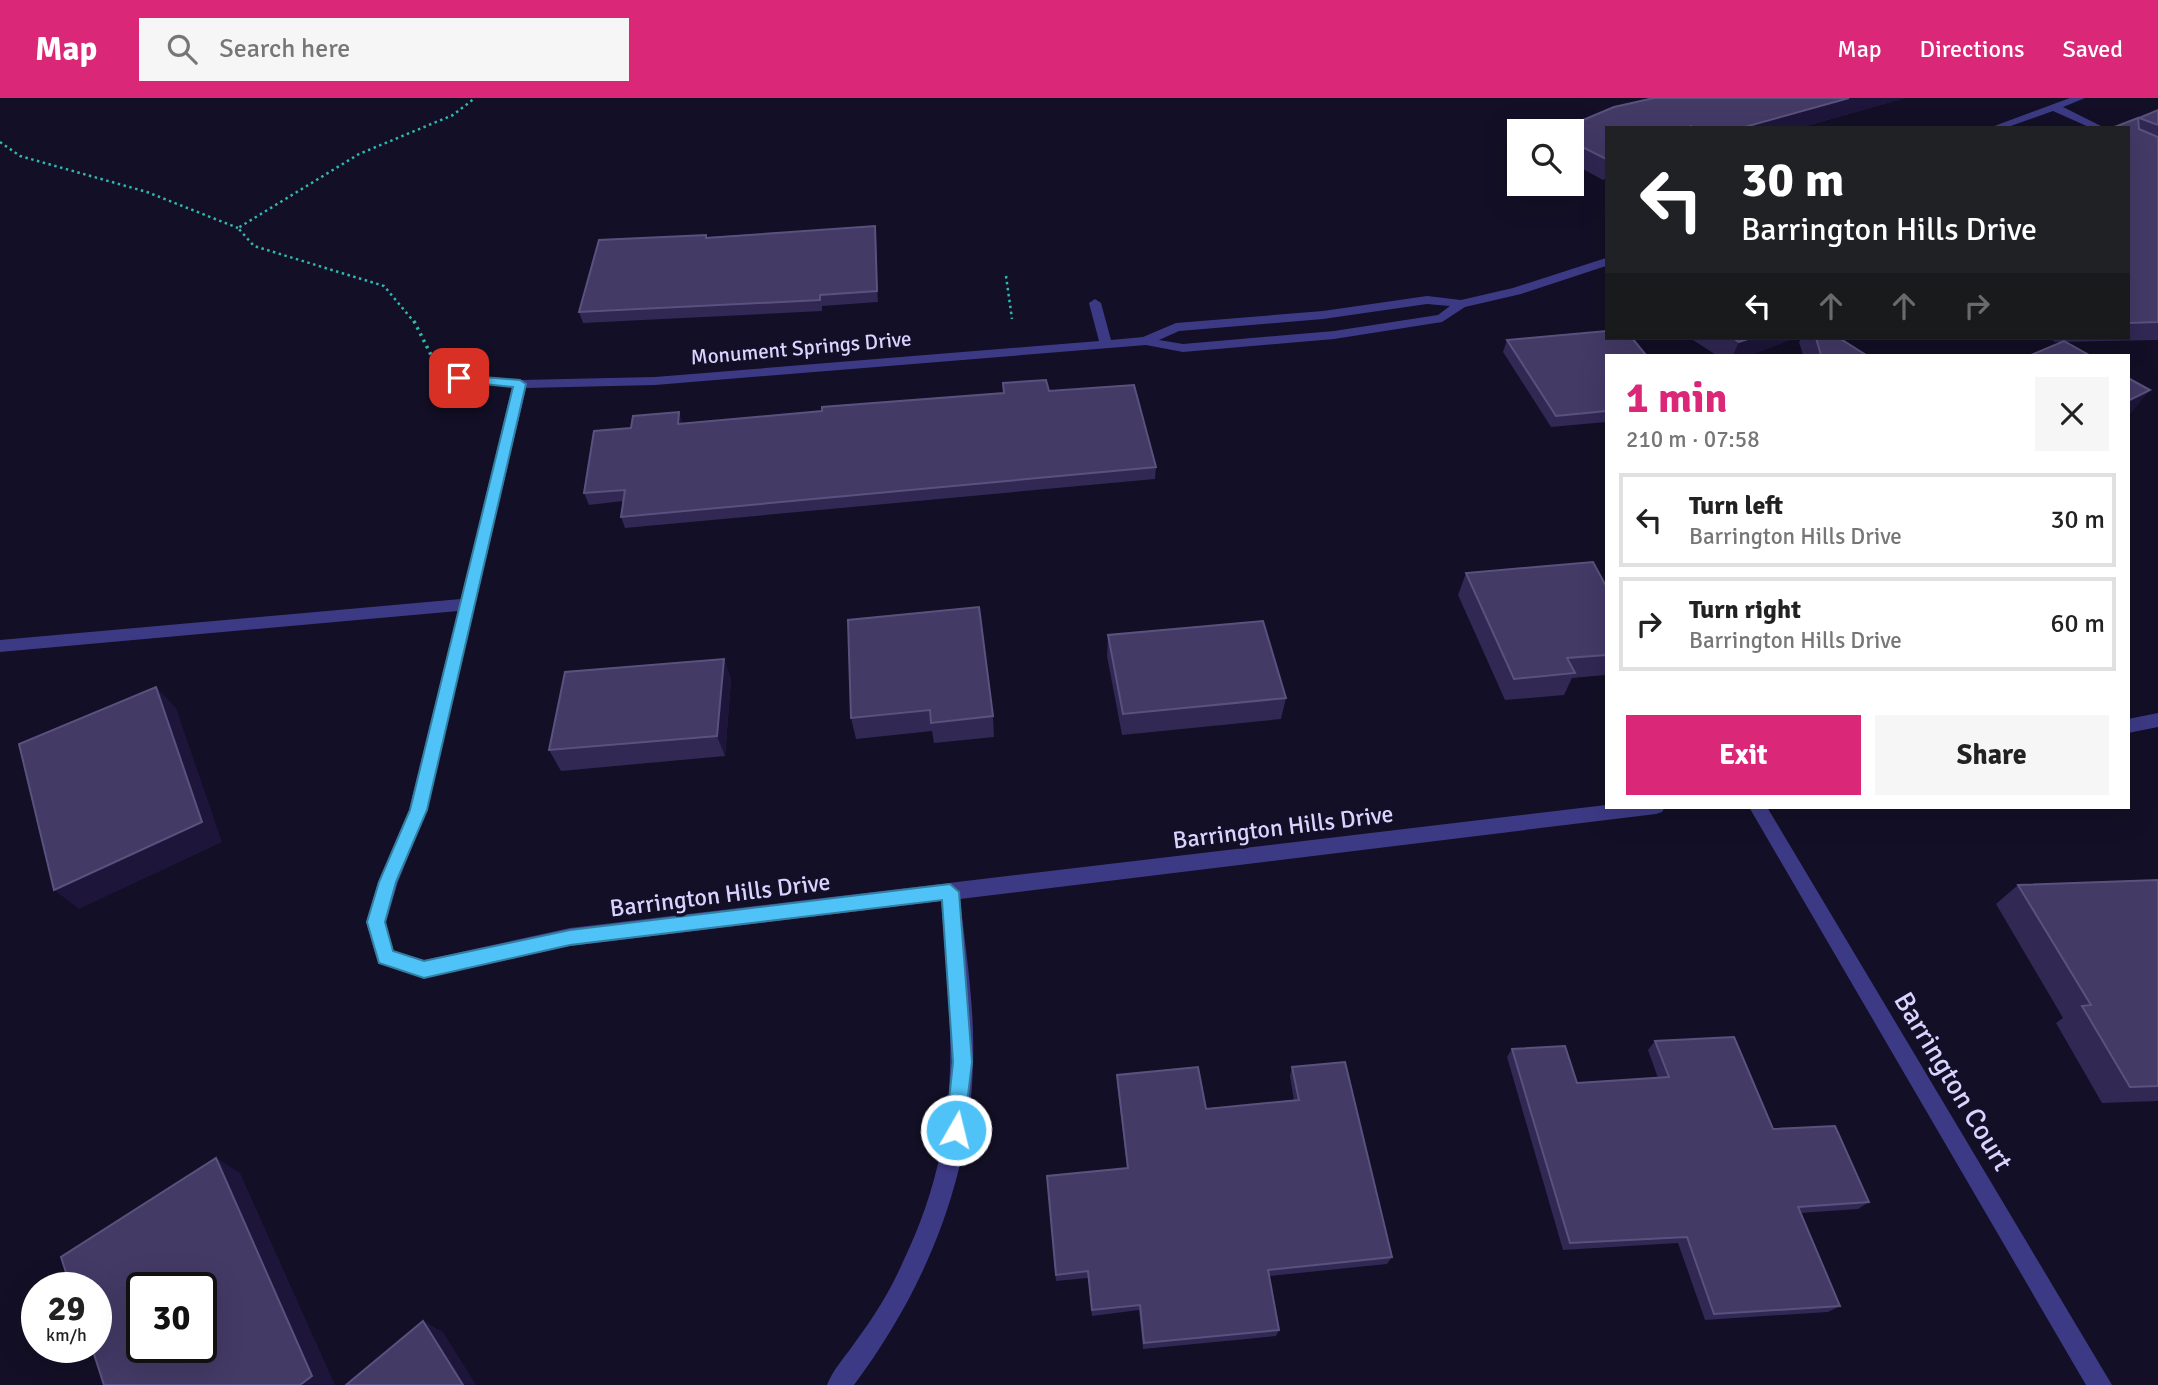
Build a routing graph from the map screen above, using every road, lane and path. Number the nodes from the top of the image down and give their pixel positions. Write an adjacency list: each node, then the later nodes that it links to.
1 (475, 98): 7 (path)
2 (2080, 98): 3 (street)
3 (2053, 107): 4 (street); 5 (street)
4 (2000, 126)
5 (2096, 126)
6 (0, 142): 7 (path)
7 (239, 228): 15 (path)
8 (1605, 262): 11 (street, Monument Springs Drive)
9 (1006, 276): 14 (path)
10 (1095, 303): 13 (street)
11 (1461, 304): 12 (street, Monument Springs Drive); 12 (street, Monument Springs Drive)
12 (1146, 341): 13 (street, Monument Springs Drive)
13 (1106, 344): 14 (street, Monument Springs Drive)
14 (1016, 351): 17 (street, Monument Springs Drive)
15 (438, 370)
16 (459, 378): 17 (street, Monument Springs Drive)
17 (520, 384): 18 (street, Barrington Hills Drive)
18 (468, 604): 19 (street); 24 (street, Barrington Hills Drive)
19 (0, 646)
20 (2158, 720): 21 (street)
21 (2130, 726)
22 (1639, 809): 24 (street, Barrington Hills Drive)
23 (1759, 809): 26 (street, Barrington Court)
24 (950, 892): 25 (street)
25 (839, 1385)
26 (2100, 1385)

